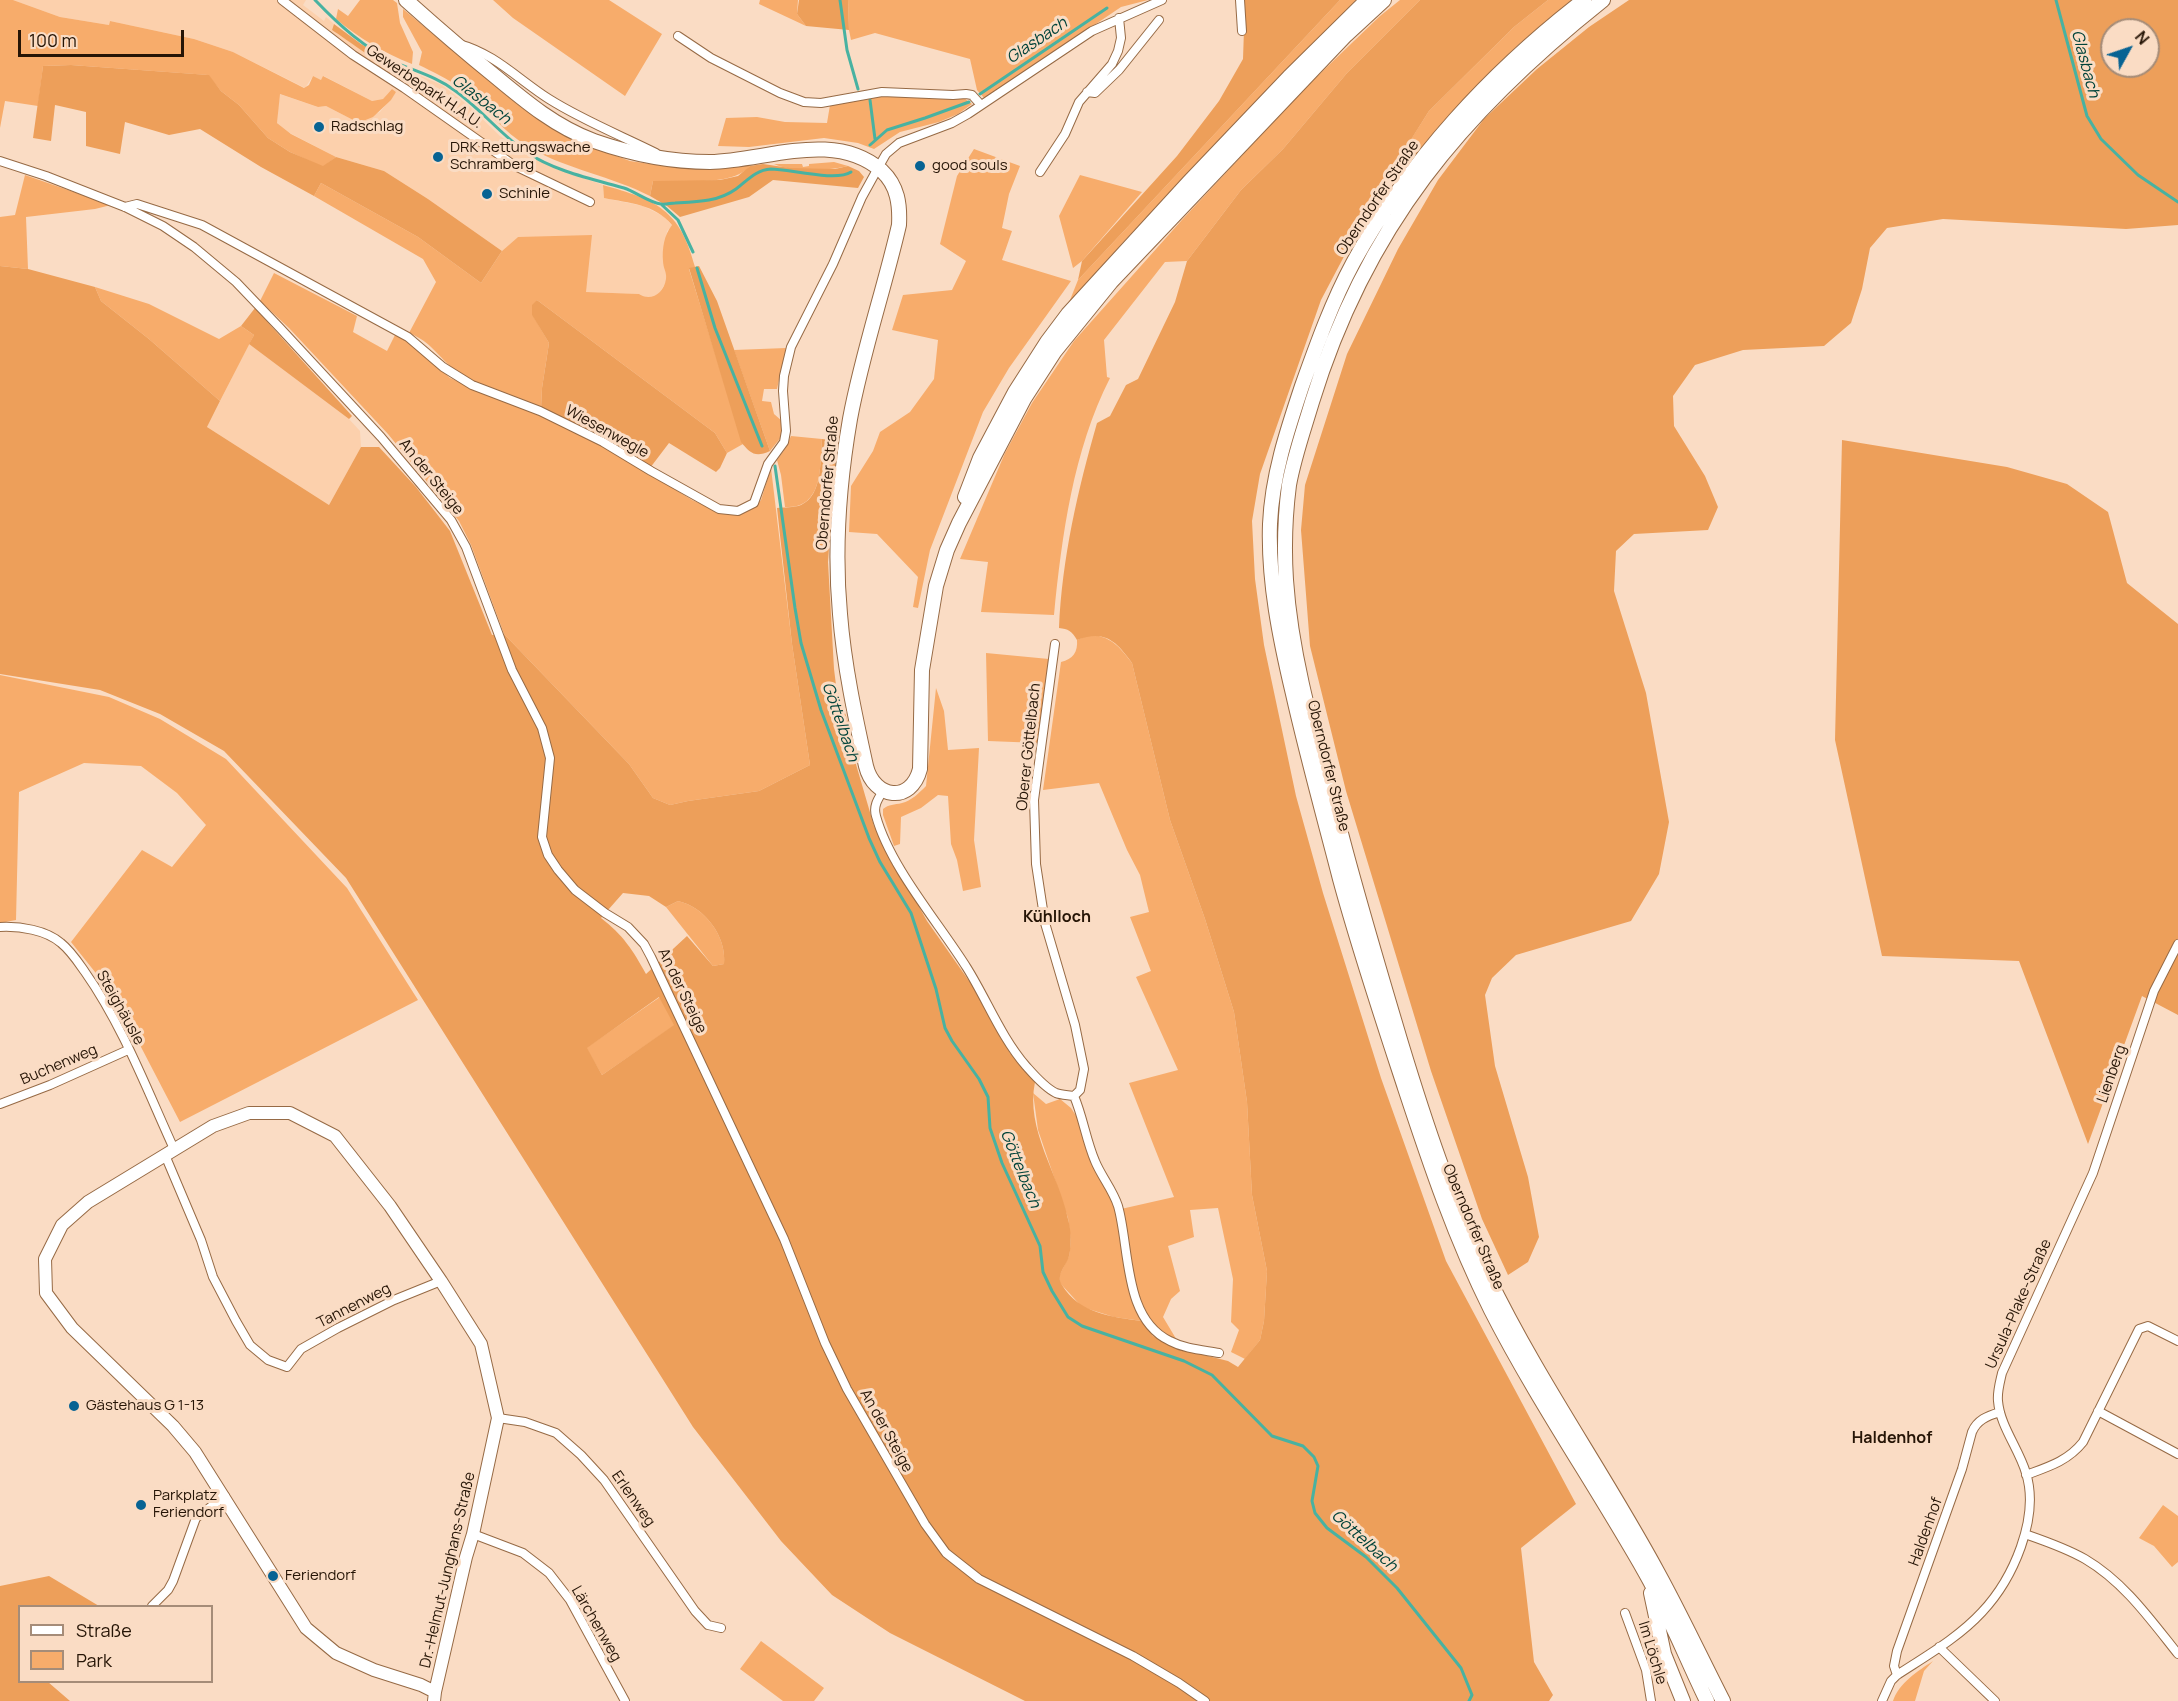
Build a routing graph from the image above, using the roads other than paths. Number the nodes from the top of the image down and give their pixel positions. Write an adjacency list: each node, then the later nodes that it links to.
1 (282, 0): 18 (street, Gewerbepark H.A.U.)
2 (406, 0): 16 (main road, Oberndorfer Straße)
3 (1162, 0): 9 (street, Wiesenwegle)
4 (1240, 0): 11 (street)
5 (1367, 0): 20 (main road)
6 (1383, 0): 20 (main road)
7 (1584, 0): 41 (main road, Oberndorfer Straße)
8 (1603, 0): 41 (main road, Oberndorfer Straße)
9 (1119, 18): 13 (street); 14 (street, Wiesenwegle)
10 (1160, 20): 13 (street)
11 (1242, 31)
12 (678, 36): 14 (street)
13 (1087, 92): 17 (street)
14 (981, 105): 16 (street, Wiesenwegle)
15 (0, 161): 19 (street, An der Steige)
16 (878, 168): 19 (street, Wiesenwegle); 22 (main road, Oberndorfer Straße)
17 (1040, 172)
18 (590, 201)
19 (125, 207): 50 (street, An der Steige)
20 (959, 523): 22 (main road)
21 (1054, 645): 26 (street, Oberer Göttelbach)
22 (883, 791): 26 (street)
23 (0, 927): 25 (street, Steighäusle)
24 (2178, 944): 29 (street, Lienberg)
25 (128, 1050): 27 (street, Buchenweg); 28 (street, Steighäusle)
26 (1074, 1096): 32 (street)
27 (0, 1104)
28 (170, 1152): 30 (street, Dr.-Helmut-Junghans-Straße); 30 (street, Tannenweg); 38 (street, Dr.-Helmut-Junghans-Straße)
29 (2073, 1214): 34 (street, Ursula-Plake-Straße)
30 (441, 1281): 35 (street, Dr.-Helmut-Junghans-Straße)
31 (2178, 1341): 33 (street)
32 (1219, 1353)
33 (2098, 1411): 36 (street); 37 (street)
34 (2000, 1412): 37 (street, Ursula-Plake-Straße); 47 (street, Haldenhof)
35 (498, 1418): 39 (street, Dr.-Helmut-Junghans-Straße); 44 (street, Erlenweg)
36 (2178, 1454)
37 (2026, 1474): 40 (street, Ursula-Plake-Straße)
38 (225, 1496): 42 (street); 48 (street, Dr.-Helmut-Junghans-Straße)
39 (473, 1534): 48 (street, Dr.-Helmut-Junghans-Straße); 49 (street, Lärchenweg)
40 (2025, 1534): 45 (street, Ursula-Plake-Straße); 46 (street)
41 (1653, 1574): 52 (main road); 53 (main road); 54 (main road)
42 (153, 1605)
43 (1624, 1613): 51 (street, Im Löchle)
44 (722, 1628)
45 (1939, 1647): 47 (street, Ursula-Plake-Straße); 56 (street)
46 (2178, 1654)
47 (1897, 1675): 55 (street, Ursula-Plake-Straße)
48 (434, 1696)
49 (625, 1701)
50 (1205, 1701)
51 (1652, 1701)
52 (1683, 1701)
53 (1707, 1701)
54 (1723, 1701)
55 (1882, 1701)
56 (1995, 1701)

